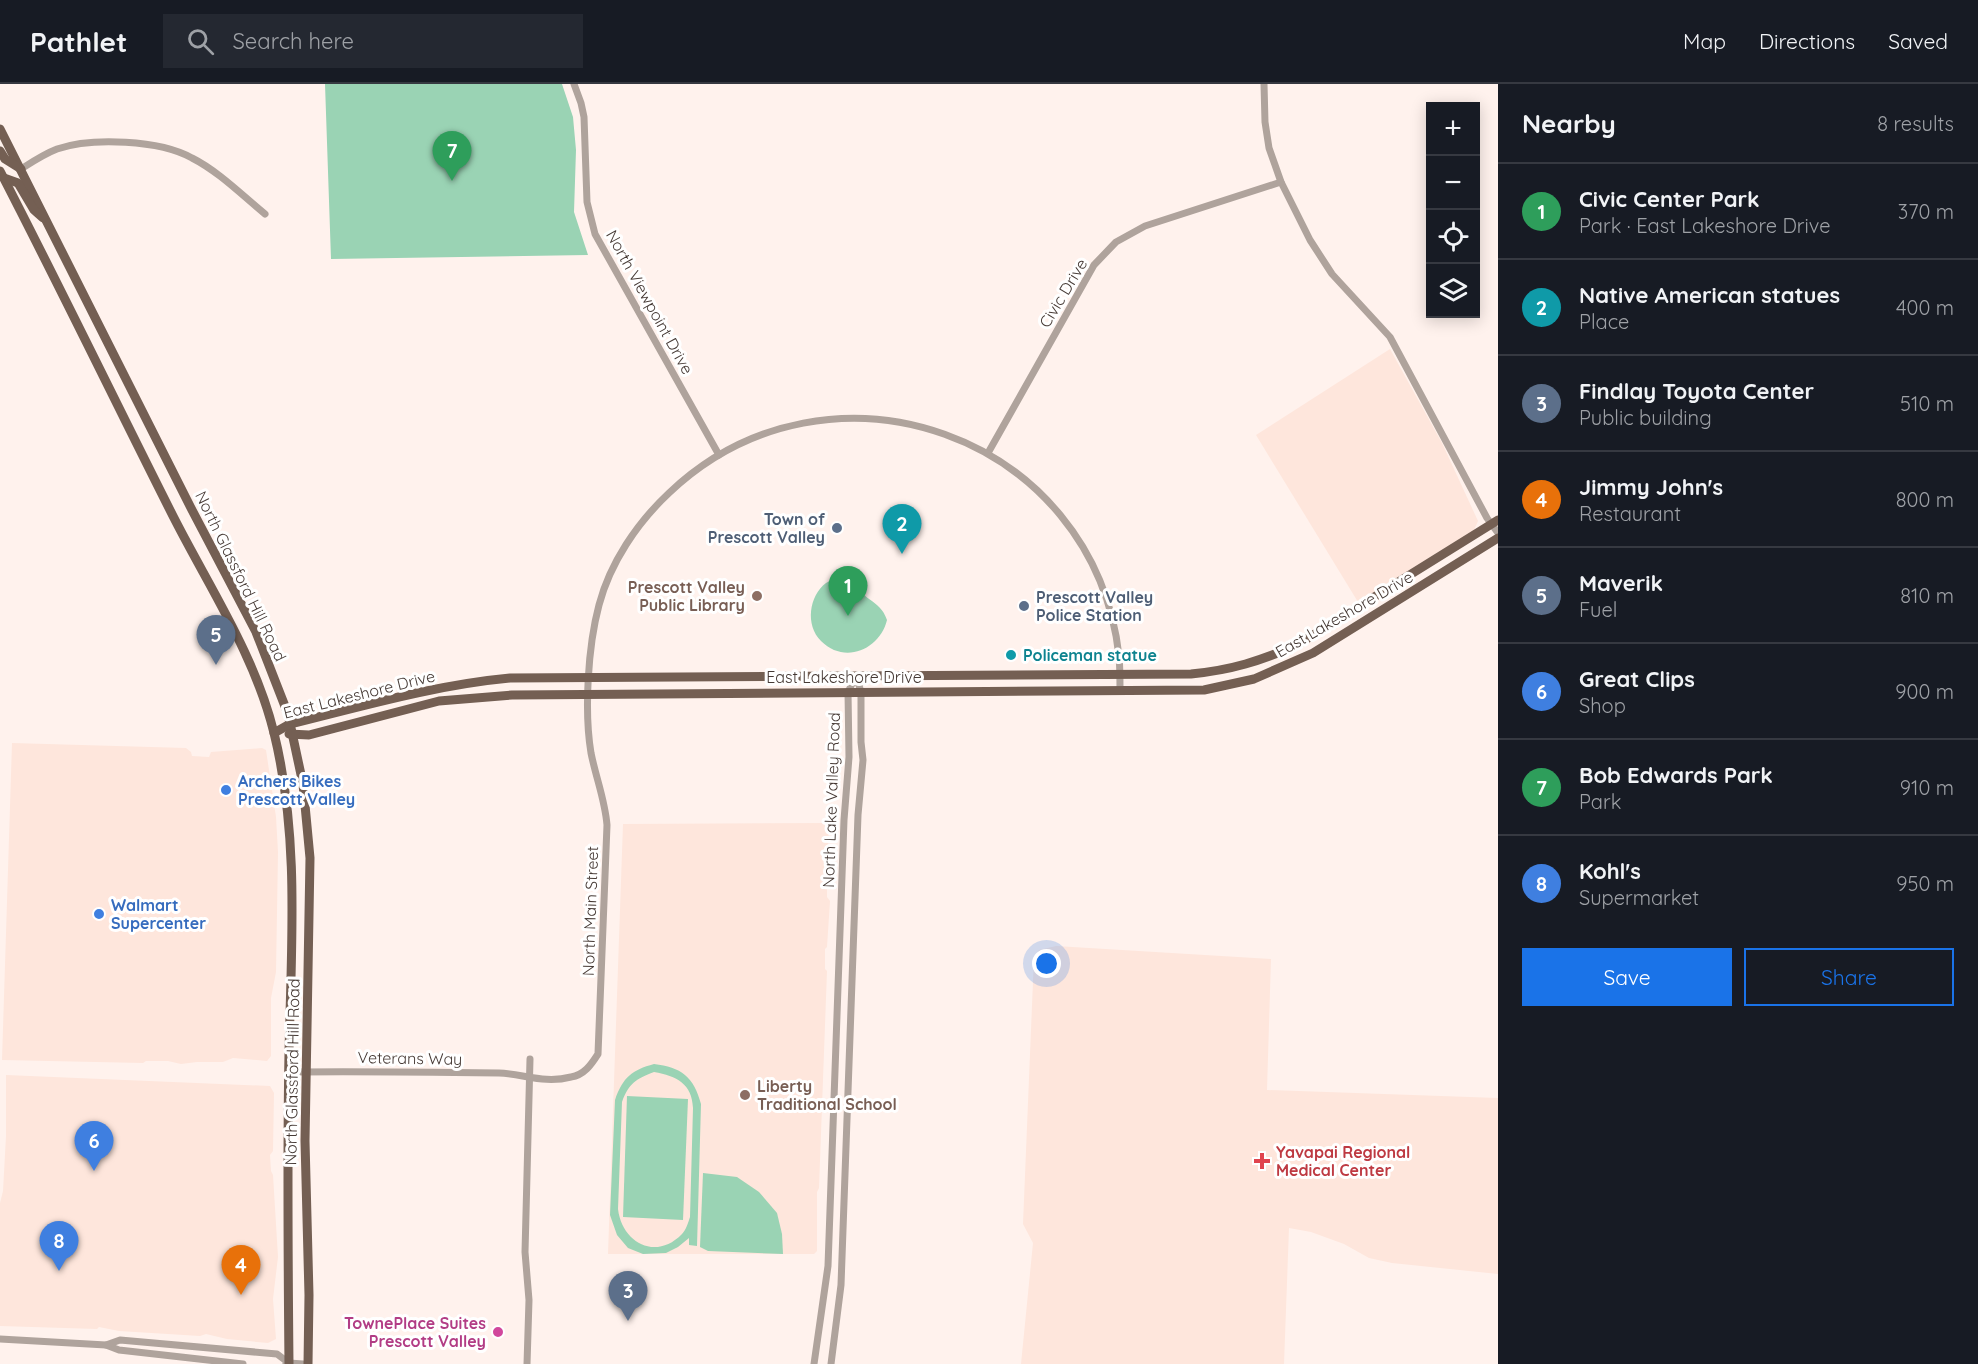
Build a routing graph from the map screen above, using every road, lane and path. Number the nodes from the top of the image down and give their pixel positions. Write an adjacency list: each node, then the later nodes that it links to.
1 (574, 84): 11 (street, North Viewpoint Drive)
2 (1264, 84): 7 (street)
3 (0, 129): 5 (main road, North Glassford Hill Road)
4 (0, 151): 5 (main road)
5 (21, 169): 8 (street); 9 (main road, North Glassford Hill Road)
6 (1, 176): 9 (main road); 26 (main road, North Glassford Hill Road)
7 (1281, 182): 10 (street, Civic Drive); 12 (street)
8 (265, 214)
9 (47, 221): 25 (main road, North Glassford Hill Road)
10 (987, 453): 11 (street, North Main Street); 16 (street, North Main Street)
11 (719, 455): 18 (street, North Main Street)
12 (1495, 522): 13 (street); 14 (main road, East Lakeshore Drive)
13 (1498, 535): 15 (main road, East Lakeshore Drive)
14 (1313, 635): 15 (main road); 16 (main road, East Lakeshore Drive)
15 (1320, 649): 20 (main road, East Lakeshore Drive)
16 (1120, 674): 17 (main road, East Lakeshore Drive); 20 (street, North Main Street)
17 (856, 676): 18 (main road, East Lakeshore Drive); 21 (street, North Lake Valley Road); 22 (street, North Lake Valley Road)
18 (588, 678): 19 (main road, East Lakeshore Drive); 23 (street, North Main Street)
19 (436, 689): 24 (main road); 25 (main road, East Lakeshore Drive)
20 (1120, 690): 22 (main road, East Lakeshore Drive)
21 (848, 692): 22 (main road, East Lakeshore Drive); 23 (main road, East Lakeshore Drive); 38 (street, North Lake Valley Road)
22 (861, 692): 39 (street, North Lake Valley Road)
23 (589, 693): 24 (main road, East Lakeshore Drive); 30 (street, North Main Street)
24 (439, 701): 25 (main road, East Lakeshore Drive)
25 (292, 729): 26 (main road, East Lakeshore Drive); 28 (main road, North Glassford Hill Road)
26 (274, 733): 29 (main road, North Glassford Hill Road)
27 (530, 1059): 30 (street)
28 (306, 1071): 29 (street, Veterans Way); 30 (street, Veterans Way); 36 (main road, North Glassford Hill Road)
29 (288, 1072): 34 (main road, North Glassford Hill Road)
30 (530, 1079): 37 (street)
31 (0, 1339): 32 (street)
32 (106, 1346): 33 (street); 34 (street)
33 (243, 1364)
34 (288, 1364): 35 (street)
35 (303, 1364)
36 (308, 1364)
37 (527, 1364)
38 (814, 1364)
39 (831, 1364)

